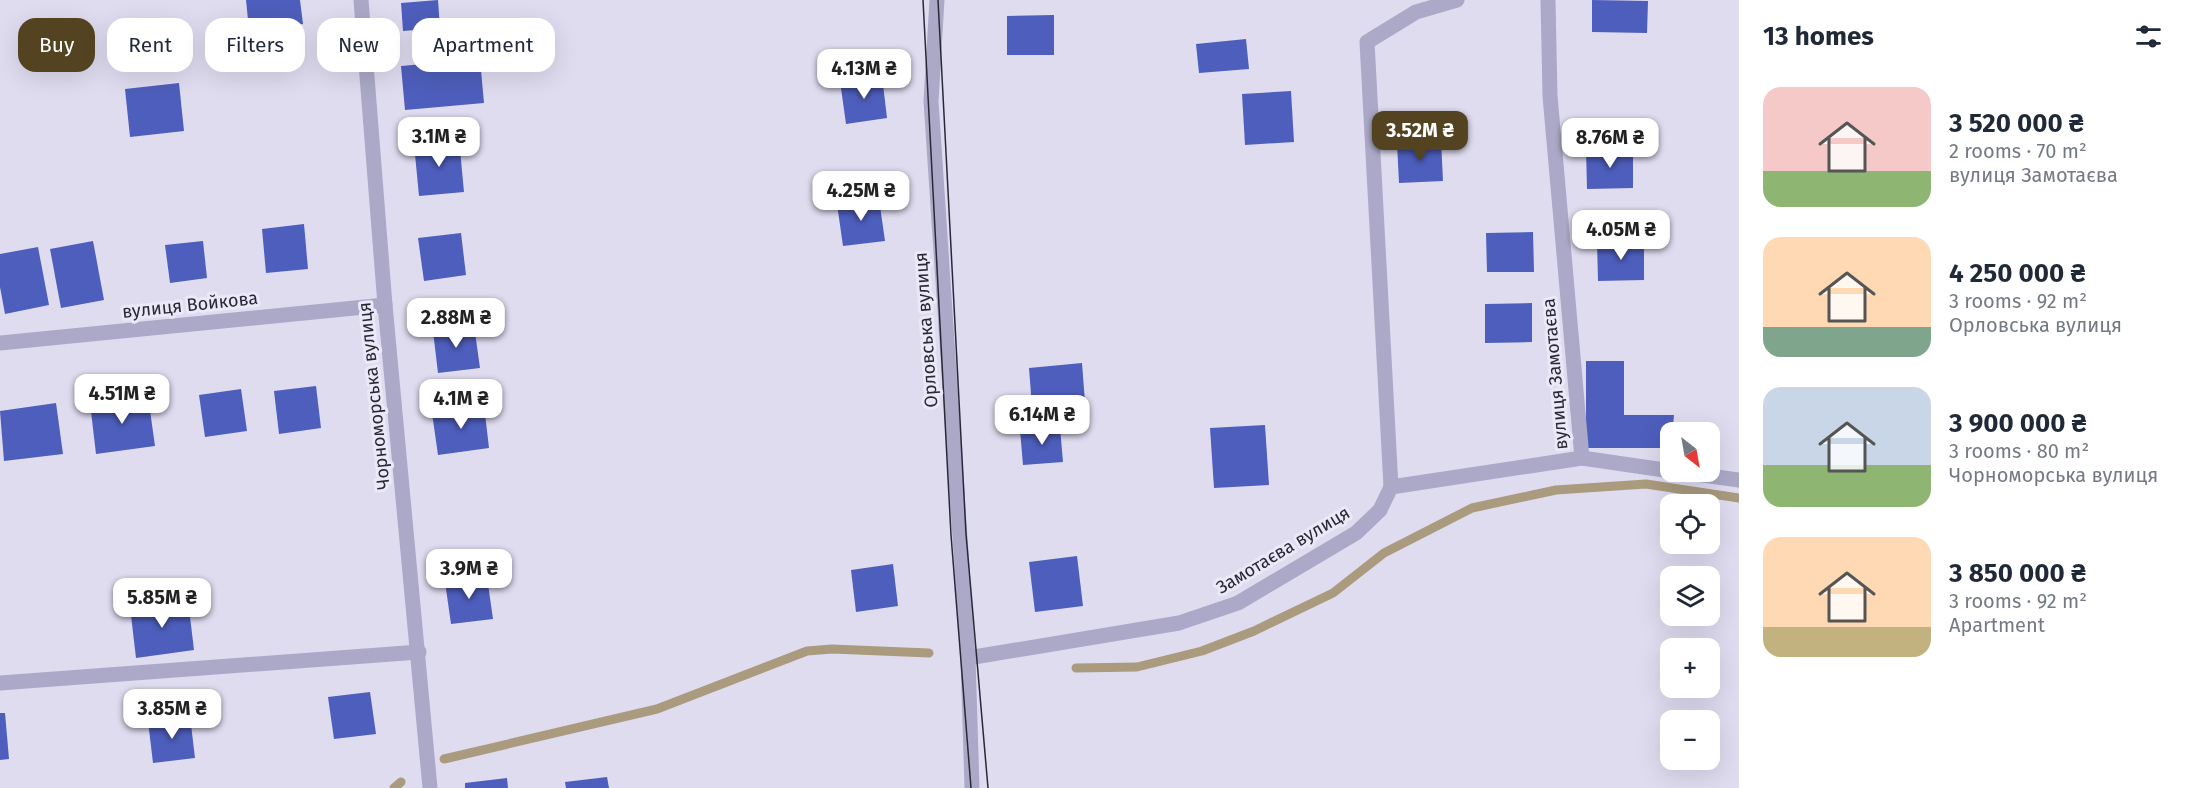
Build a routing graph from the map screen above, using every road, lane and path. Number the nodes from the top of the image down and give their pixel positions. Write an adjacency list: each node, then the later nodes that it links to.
1 (361, 0): 5 (street, Чорноморська вулиця)
2 (937, 0): 13 (street, Орловська вулиця)
3 (1457, 0): 11 (street)
4 (1548, 0): 7 (street, вулиця Замотаєва)
5 (385, 305): 6 (street, вулиця Войкова); 12 (street, Чорноморська вулиця)
6 (0, 343)
7 (1582, 458): 8 (street); 11 (street)
8 (1660, 469)
9 (1720, 477): 10 (street)
10 (1739, 480)
11 (1391, 487): 13 (street, Замотаєва вулиця)
12 (419, 652): 14 (street); 15 (street, Чорноморська вулиця)
13 (969, 658): 16 (street, Орловська вулиця)
14 (0, 683)
15 (430, 788)
16 (972, 788)

